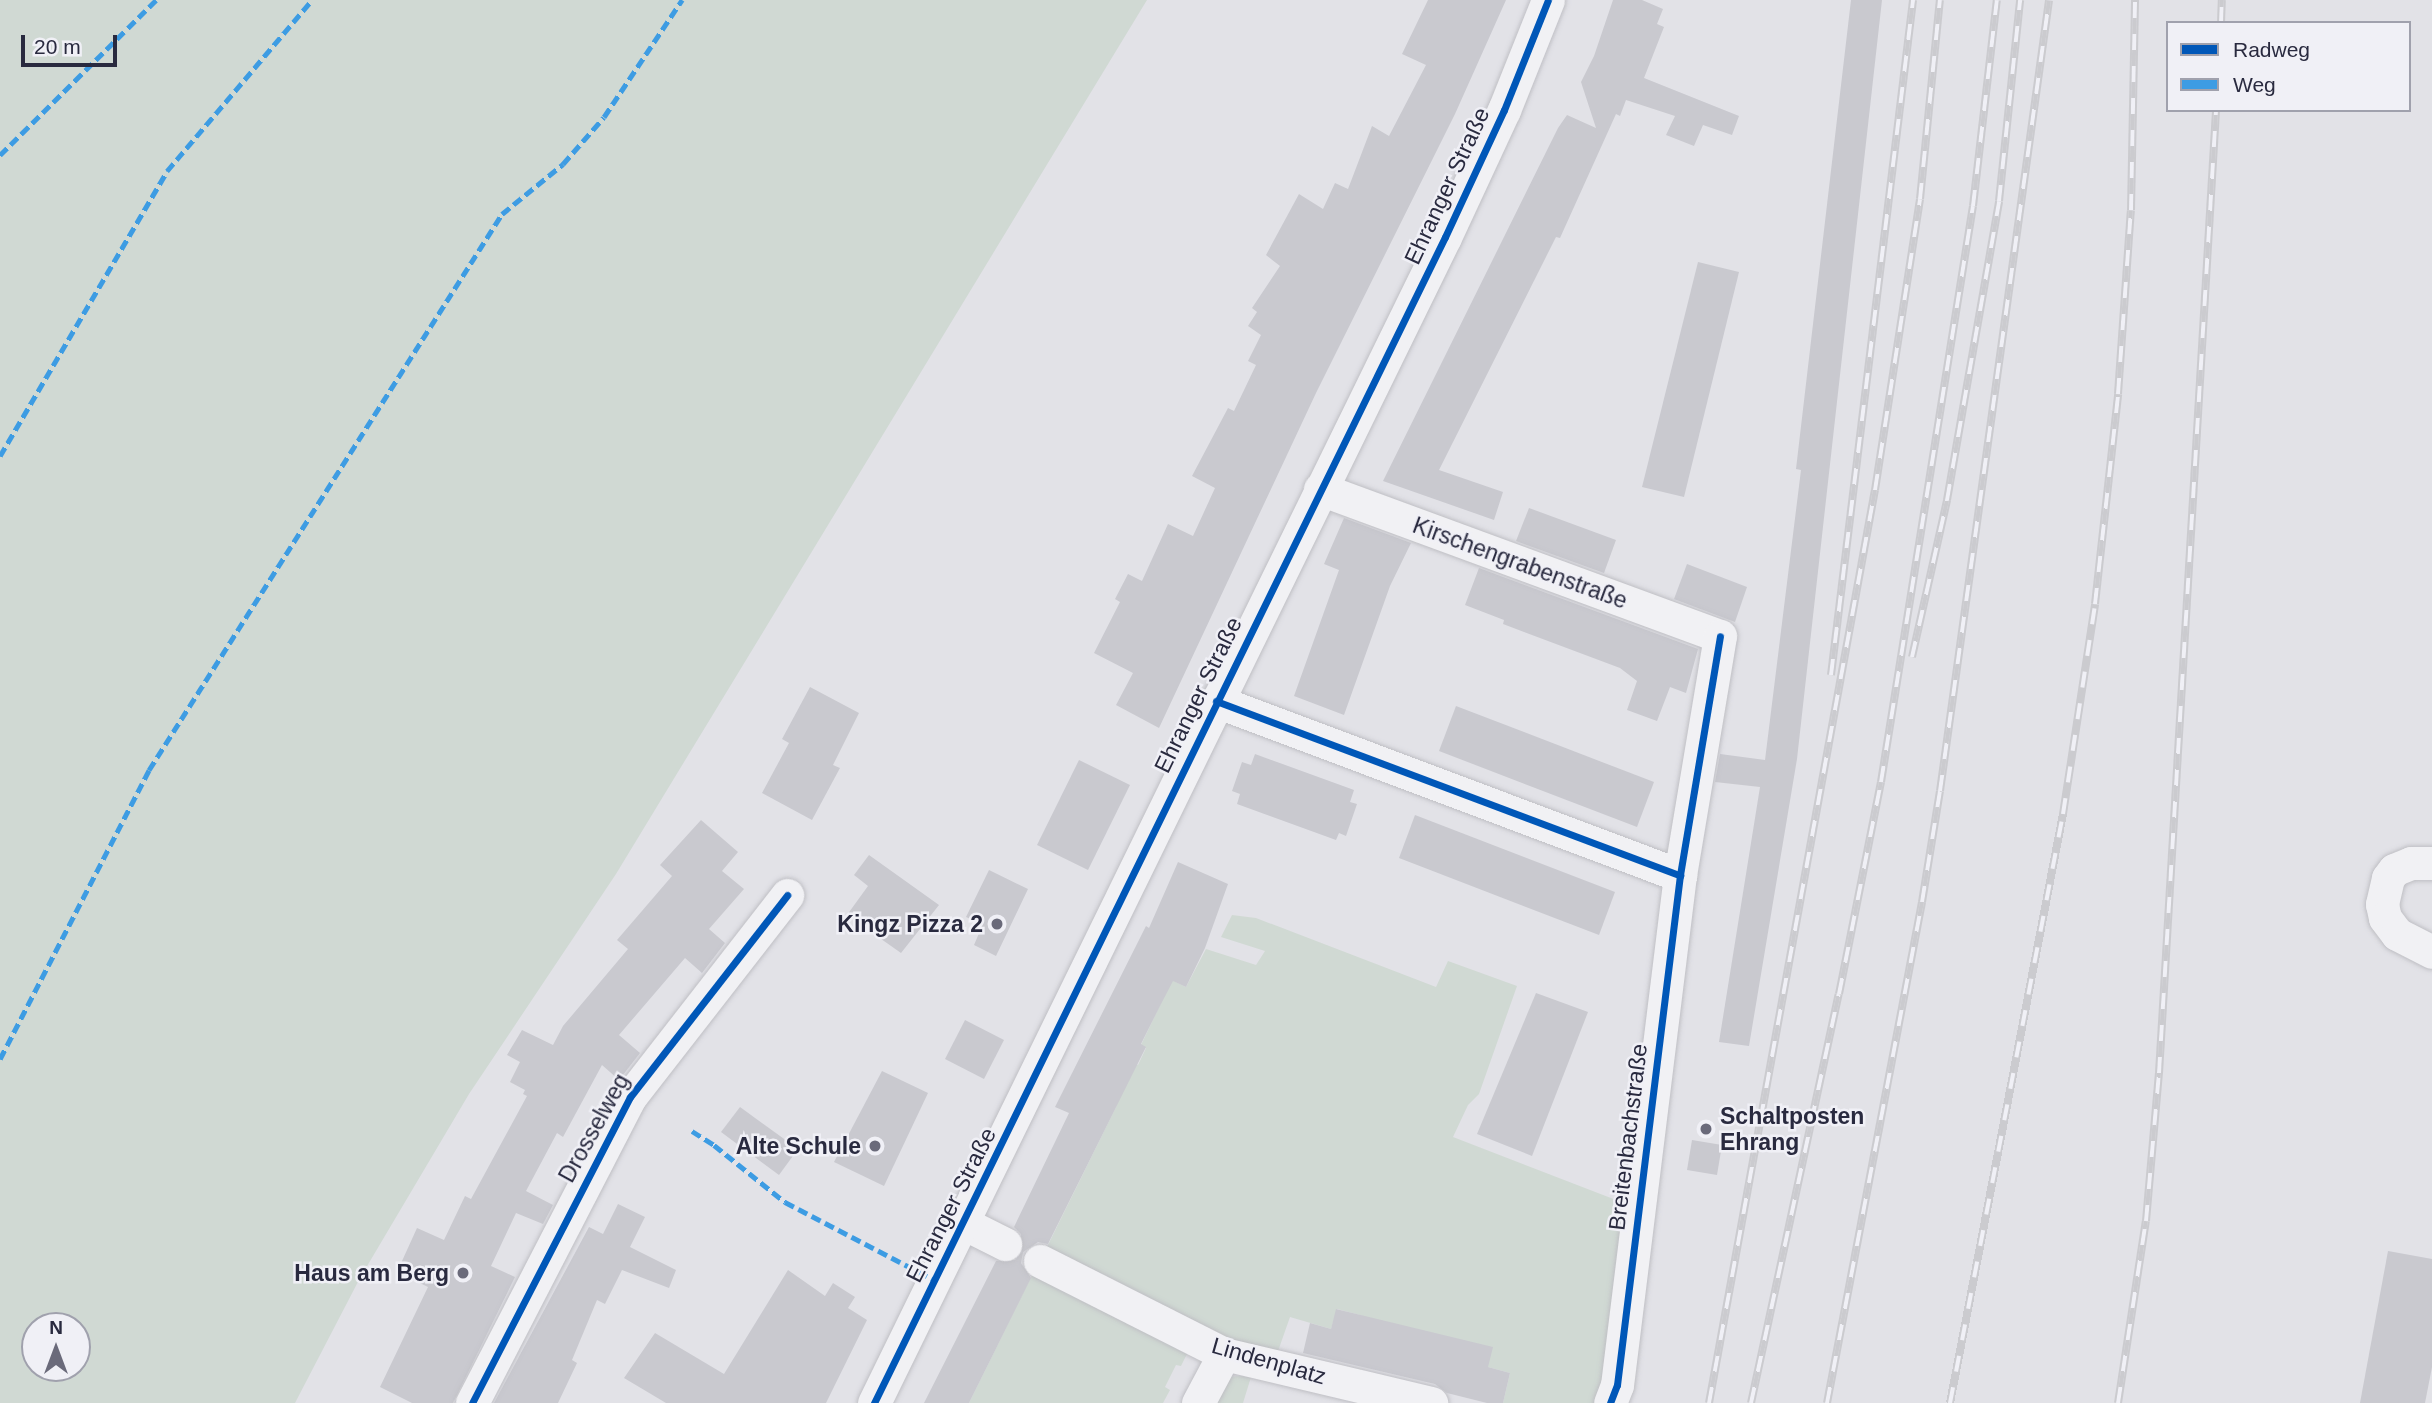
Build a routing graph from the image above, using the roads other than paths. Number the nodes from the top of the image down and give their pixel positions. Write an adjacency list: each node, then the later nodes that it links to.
1 (1548, 0): 2 (street, Ehranger Straße)
2 (1320, 489): 3 (street, Kirschengrabenstraße); 4 (street, Ehranger Straße)
3 (1720, 636): 6 (street, Breitenbachstraße)
4 (1216, 701): 6 (street); 9 (street, Ehranger Straße)
5 (2432, 863): 8 (street)
6 (1680, 875): 17 (street, Breitenbachstraße)
7 (787, 895): 13 (street, Drosselweg)
8 (2432, 953)
9 (965, 1224): 10 (street); 14 (street, Ehranger Straße)
10 (1005, 1244)
11 (1040, 1261): 12 (street, Lindenplatz)
12 (1224, 1354): 15 (street); 16 (street, Lindenplatz)
13 (472, 1403)
14 (874, 1403)
15 (1198, 1403)
16 (1431, 1403)
17 (1609, 1403)

